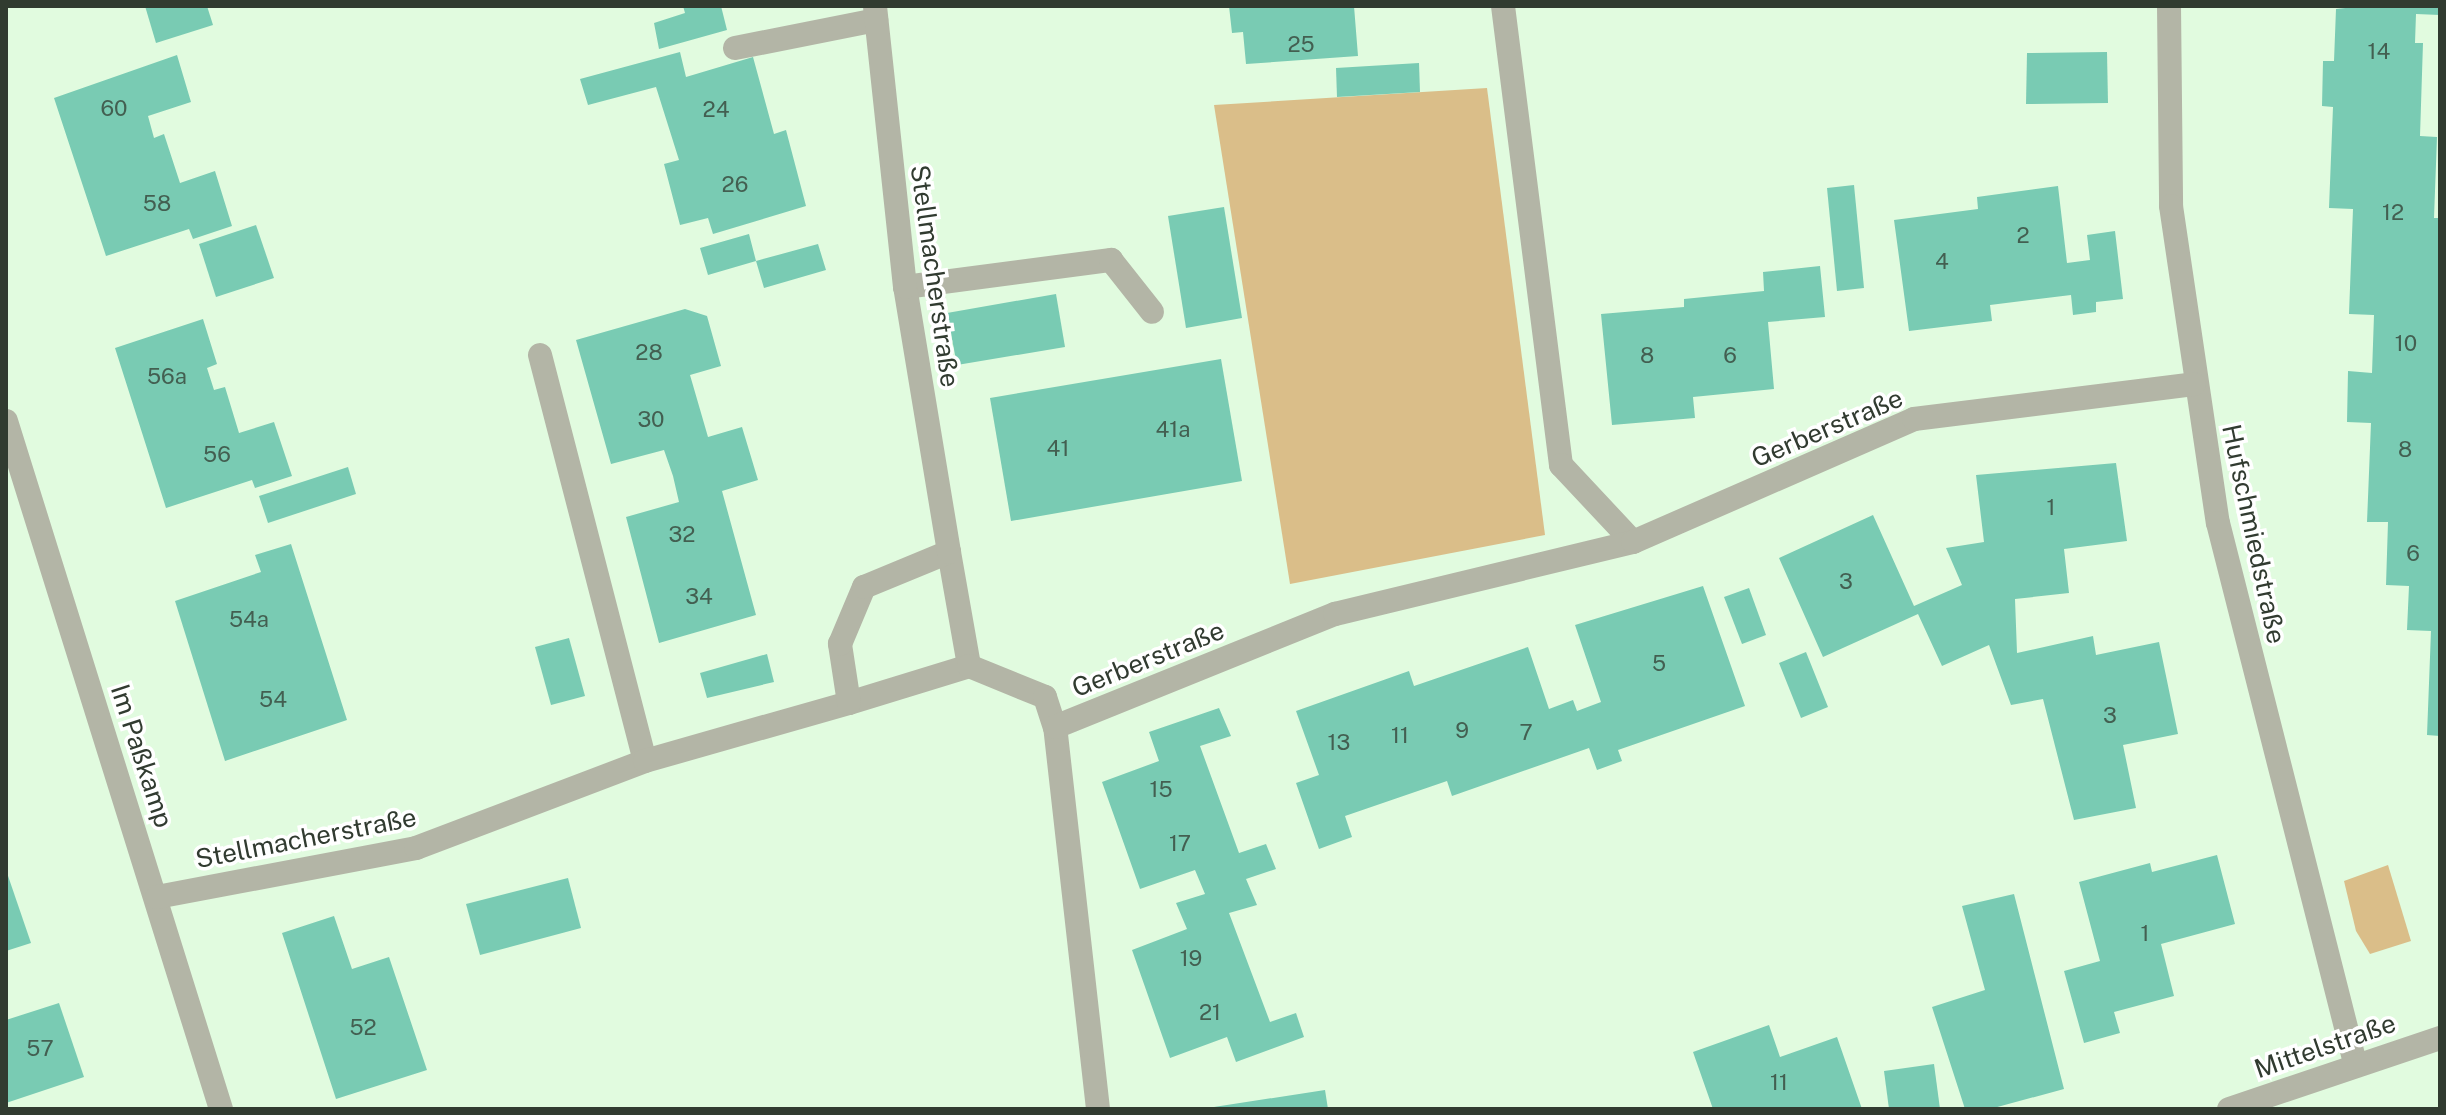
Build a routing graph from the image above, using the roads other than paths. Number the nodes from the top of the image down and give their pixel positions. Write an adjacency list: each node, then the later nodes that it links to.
1 (1503, 6): 10 (street)
2 (2169, 6): 8 (street, Hufschmiedstraße)
3 (876, 13): 4 (street); 5 (street, Stellmacherstraße)
4 (735, 48)
5 (905, 287): 6 (street); 11 (street, Stellmacherstraße)
6 (1152, 312)
7 (540, 355): 15 (street)
8 (2194, 384): 10 (street, Gerberstraße); 18 (street, Hufschmiedstraße)
9 (6, 421): 16 (street, Im Paßkamp)
10 (1633, 542): 14 (street, Gerberstraße)
11 (949, 552): 12 (street, Stellmacherstraße); 13 (street)
12 (969, 666): 13 (street, Stellmacherstraße); 14 (street)
13 (849, 703): 15 (street, Stellmacherstraße)
14 (1055, 727): 20 (street, Gerberstraße)
15 (645, 761): 16 (street, Stellmacherstraße)
16 (157, 897): 19 (street, Im Paßkamp)
17 (2440, 1038): 18 (street, Mittelstraße)
18 (2355, 1063): 21 (street, Mittelstraße)
19 (221, 1109)
20 (1098, 1109)
21 (2229, 1109)

